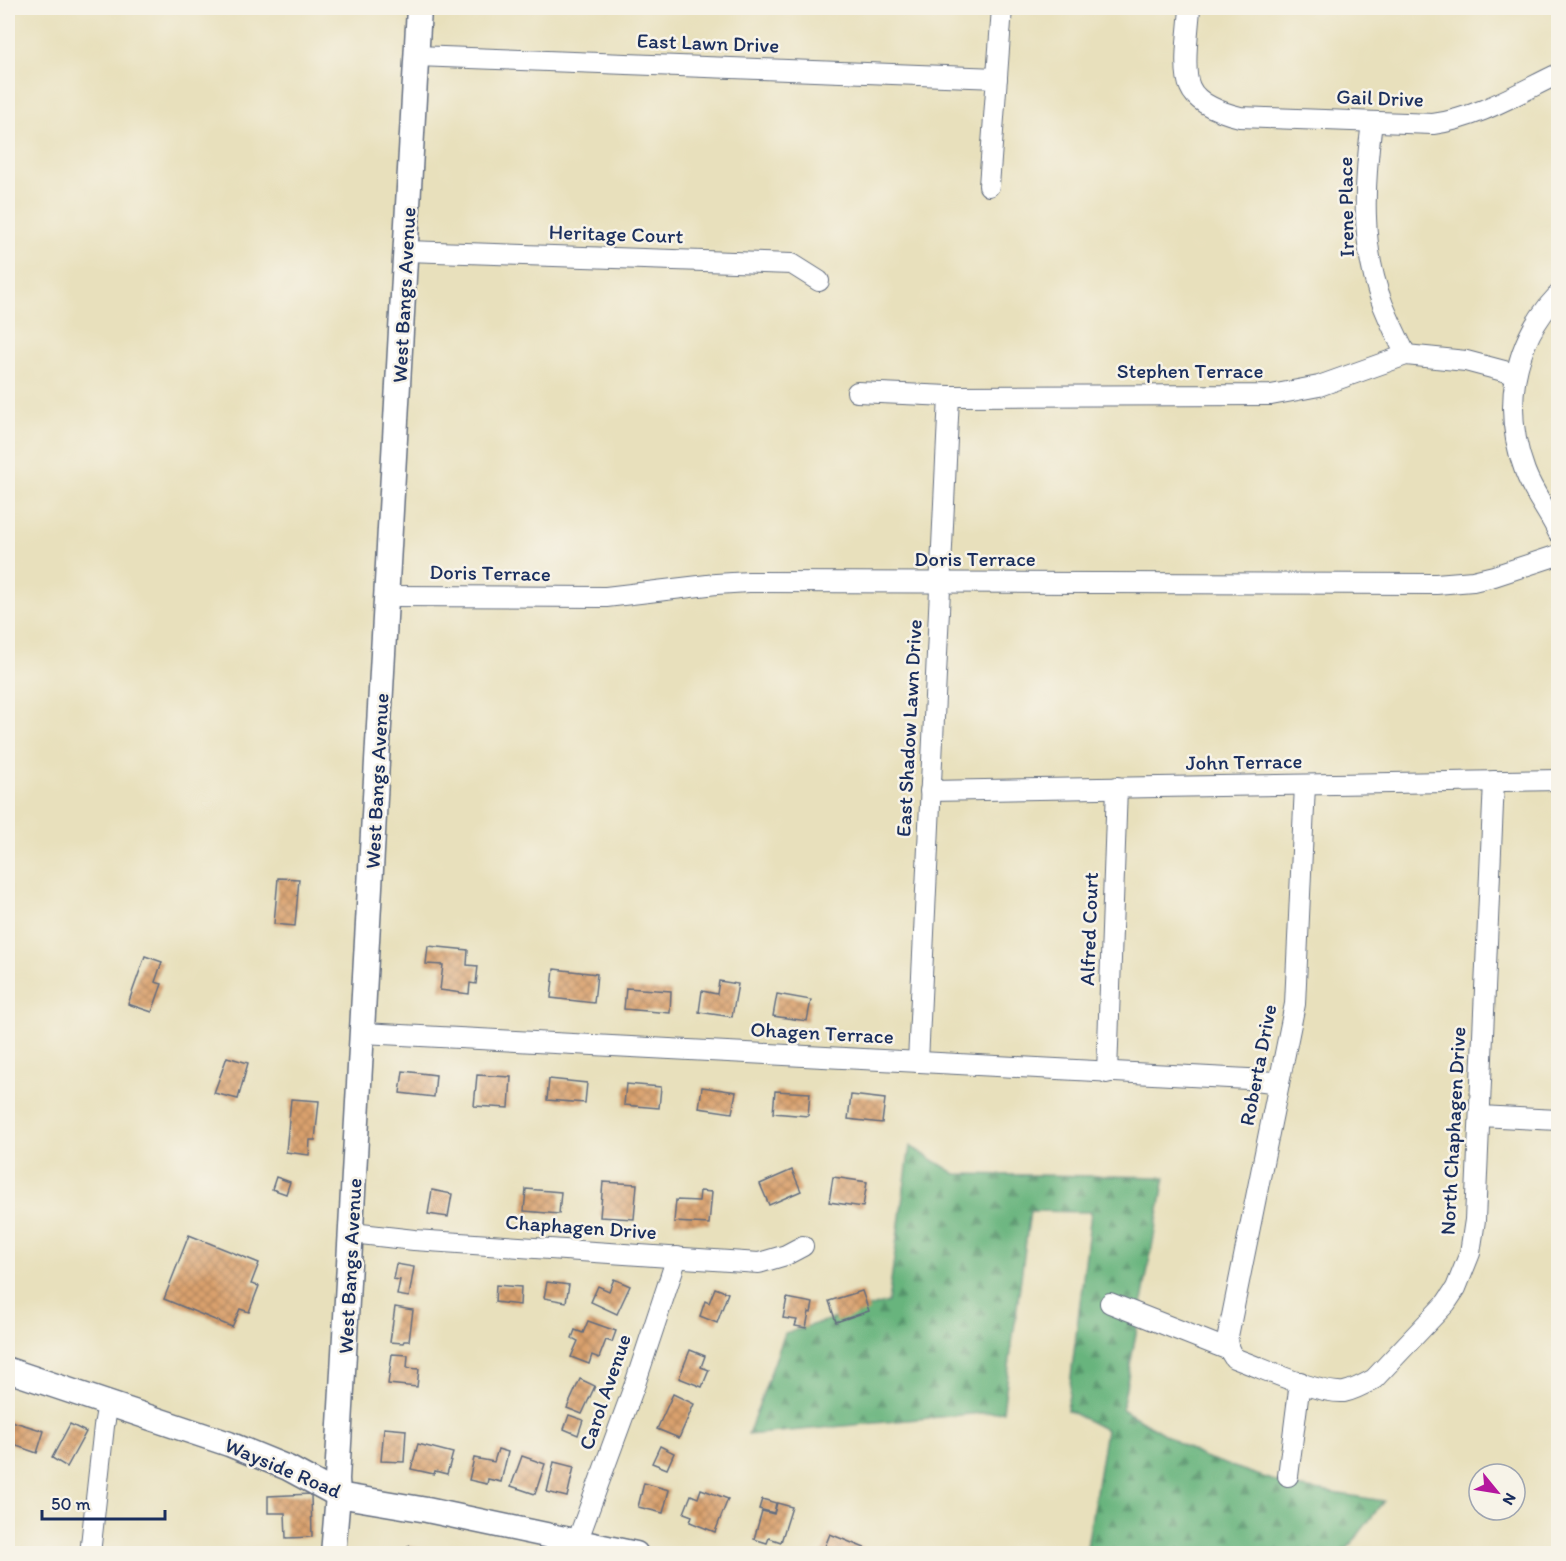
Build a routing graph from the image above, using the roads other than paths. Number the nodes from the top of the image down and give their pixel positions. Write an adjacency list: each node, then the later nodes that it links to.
1 (419, 8): 4 (street, West Bangs Avenue)
2 (1002, 8): 6 (street)
3 (1190, 8): 7 (street, Gail Drive)
4 (416, 56): 6 (street, East Lawn Drive); 9 (street, West Bangs Avenue)
5 (1558, 74): 7 (street, Gail Drive)
6 (997, 78): 8 (street)
7 (1372, 122): 12 (street, Irene Place)
8 (989, 186)
9 (406, 251): 10 (street, Heritage Court); 19 (street, West Bangs Avenue)
10 (819, 281)
11 (1558, 295): 13 (street)
12 (1406, 355): 13 (street, Stephen Terrace); 15 (street, Stephen Terrace)
13 (1515, 374): 16 (street)
14 (857, 392): 15 (street, Stephen Terrace)
15 (949, 396): 18 (street, East Shadow Lawn Drive)
16 (1558, 532)
17 (1558, 555): 18 (street, Doris Terrace)
18 (940, 583): 19 (street, Doris Terrace); 24 (street, East Shadow Lawn Drive)
19 (388, 596): 25 (street, West Bangs Avenue)
20 (1558, 780): 21 (street, John Terrace)
21 (1494, 781): 22 (street, John Terrace); 29 (street, North Chaphagen Drive)
22 (1305, 785): 23 (street, John Terrace); 28 (street, Roberta Drive)
23 (1117, 787): 24 (street, John Terrace); 27 (street, Alfred Court)
24 (930, 791): 26 (street, East Shadow Lawn Drive)
25 (363, 1033): 26 (street, Ohagen Terrace); 31 (street, West Bangs Avenue)
26 (918, 1062): 27 (street, Ohagen Terrace)
27 (1107, 1072): 28 (street, Ohagen Terrace)
28 (1279, 1083): 35 (street, Roberta Drive)
29 (1479, 1116): 30 (street); 37 (street, North Chaphagen Drive)
30 (1558, 1120)
31 (352, 1233): 33 (street, Chaphagen Drive); 40 (street, West Bangs Avenue)
32 (803, 1246): 33 (street, Chaphagen Drive)
33 (677, 1257): 41 (street, Carol Avenue)
34 (1110, 1303): 35 (street, North Chaphagen Drive)
35 (1229, 1350): 37 (street, North Chaphagen Drive)
36 (8, 1370): 38 (street, Wayside Road)
37 (1300, 1382): 39 (street)
38 (108, 1404): 40 (street, Wayside Road); 42 (street)
39 (1288, 1476)
40 (338, 1495): 41 (street, Wayside Road); 43 (street, West Bangs Avenue)
41 (577, 1542): 44 (street, Wayside Road)
42 (90, 1554)
43 (333, 1554)
44 (636, 1554)

